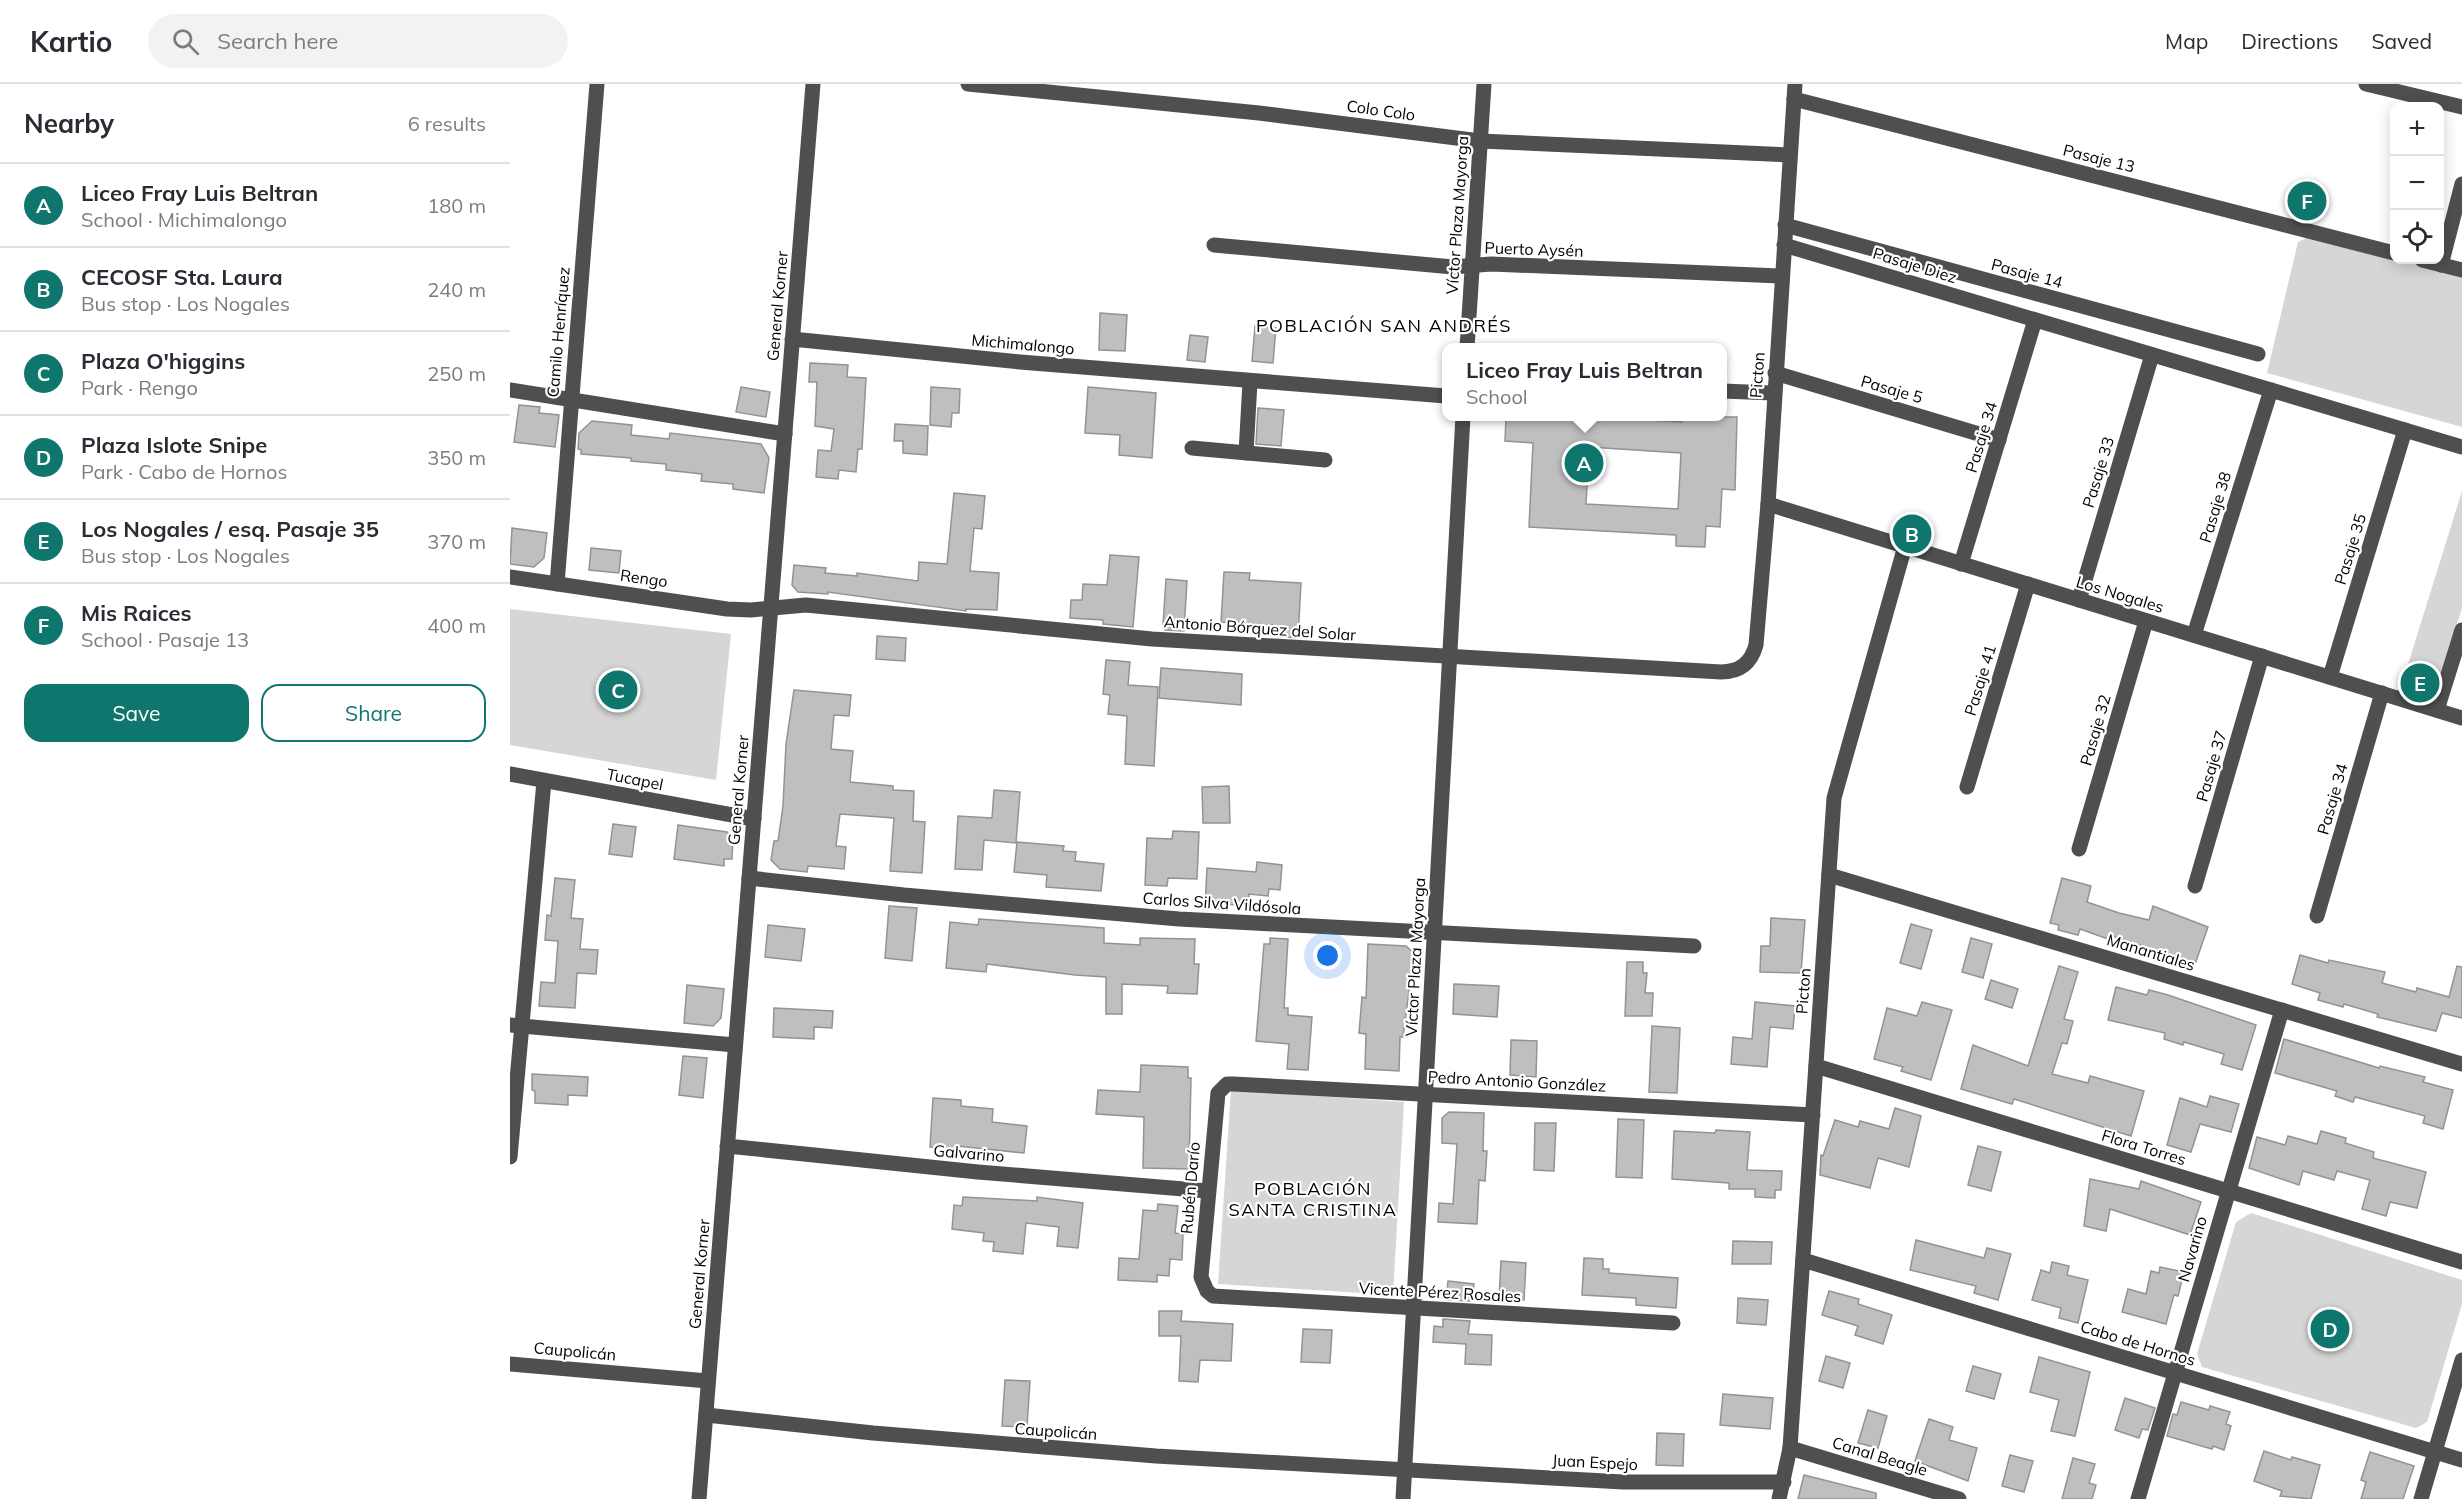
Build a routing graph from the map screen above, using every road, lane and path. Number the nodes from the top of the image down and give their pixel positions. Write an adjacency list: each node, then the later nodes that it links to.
1 (597, 84): 32 (street, Camilo Henríquez)
2 (813, 84): 21 (street, General Korner)
3 (968, 84): 8 (street, Colo Colo)
4 (1484, 84): 8 (street, Víctor Plaza Mayorga)
5 (2366, 84): 7 (street)
6 (1795, 92): 9 (street, Picton); 14 (street, Pasaje 13)
7 (2462, 107)
8 (1480, 141): 9 (street, Colo Colo); 17 (street, Víctor Plaza Mayorga)
9 (1790, 155): 11 (street, Picton)
10 (2462, 184): 15 (street)
11 (1785, 225): 13 (street, Picton); 23 (street, Pasaje 14)
12 (1214, 245): 17 (street, Puerto Aysén)
13 (1784, 245): 19 (street, Picton); 20 (street, Pasaje Diez)
14 (2390, 252)
15 (2444, 253)
16 (2441, 264): 18 (street)
17 (1471, 265): 19 (street, Puerto Aysén); 22 (street, Víctor Plaza Mayorga)
18 (2462, 270)
19 (1782, 276): 25 (street, Picton)
20 (2036, 320): 24 (street); 36 (street, Pasaje 34)
21 (792, 339): 26 (street, Michimalongo); 35 (street, General Korner)
22 (1467, 343)
23 (2258, 354)
24 (2152, 355): 28 (street); 47 (street, Pasaje 33)
25 (1775, 373): 30 (street, Picton); 36 (street, Pasaje 5)
26 (1250, 382): 31 (street, Michimalongo); 39 (street)
27 (510, 390): 32 (street)
28 (2271, 390): 34 (street); 51 (street, Pasaje 38)
29 (1727, 391): 30 (street)
30 (1773, 393): 41 (street, Picton)
31 (1442, 396)
32 (571, 399): 35 (street); 45 (street, Camilo Henríquez)
33 (1463, 421): 53 (street, Víctor Plaza Mayorga)
34 (2405, 430): 37 (street); 55 (street, Pasaje 35)
35 (785, 434): 48 (street, General Korner)
36 (1999, 440): 43 (street, Pasaje 34)
37 (2462, 447)
38 (1192, 448): 39 (street)
39 (1246, 453): 40 (street)
40 (1325, 460)
41 (1768, 504): 42 (street, Los Nogales); 54 (street, Picton)
42 (1905, 546): 43 (street, Los Nogales); 64 (street, Picton)
43 (1961, 564): 46 (street, Los Nogales)
44 (510, 577): 45 (street, Rengo)
45 (557, 584): 48 (street, Rengo)
46 (2028, 584): 47 (street, Los Nogales); 61 (street, Pasaje 41)
47 (2079, 600): 49 (street, Los Nogales)
48 (772, 607): 53 (street, Antonio Bórquez del Solar); 62 (street, General Korner)
49 (2146, 621): 51 (street, Los Nogales); 63 (street, Pasaje 32)
50 (2462, 630): 57 (street)
51 (2194, 635): 52 (street, Los Nogales)
52 (2262, 656): 55 (street, Los Nogales); 66 (street, Pasaje 37)
53 (1451, 657): 54 (street, Antonio Bórquez del Solar); 68 (street, Víctor Plaza Mayorga)
54 (1744, 666)
55 (2330, 677): 56 (street, Los Nogales)
56 (2382, 693): 57 (street, Los Nogales); 67 (street, Pasaje 34)
57 (2437, 710): 58 (street, Los Nogales)
58 (2462, 718)
59 (510, 774): 60 (street, Tucapel)
60 (544, 781): 62 (street, Tucapel); 71 (street)
61 (1967, 787)
62 (754, 819): 65 (street, General Korner)
63 (2079, 849)
64 (1829, 875): 70 (street, Manantiales); 74 (street, Picton)
65 (749, 878): 68 (street, Carlos Silva Vildósola); 72 (street, General Korner)
66 (2195, 886)
67 (2317, 916)
68 (1435, 933): 69 (street, Carlos Silva Vildósola); 76 (street, Víctor Plaza Mayorga)
69 (1694, 946)
70 (2282, 1010): 73 (street, Manantiales); 81 (street, Navarino)
71 (516, 1026): 72 (street); 79 (street)
72 (735, 1045): 78 (street, General Korner)
73 (2462, 1064)
74 (1816, 1066): 77 (street, Picton); 81 (street, Flora Torres)
75 (1221, 1088): 76 (street, Pedro Antonio González); 80 (street, Rubén Darío)
76 (1425, 1094): 77 (street, Pedro Antonio González); 85 (street, Víctor Plaza Mayorga)
77 (1812, 1115): 82 (street, Picton)
78 (727, 1146): 80 (street, Galvarino); 90 (street, General Korner)
79 (510, 1157)
80 (1208, 1191): 84 (street, Rubén Darío)
81 (2228, 1191): 83 (street, Flora Torres); 89 (street, Navarino)
82 (1803, 1260): 89 (street, Cabo de Hornos); 92 (street, Picton)
83 (2462, 1262)
84 (1207, 1292): 85 (street, Vicente Pérez Rosales)
85 (1413, 1309): 86 (street, Vicente Pérez Rosales); 95 (street, Víctor Plaza Mayorga)
86 (1673, 1323)
87 (2462, 1360): 93 (street)
88 (510, 1364): 90 (street, Caupolicán)
89 (2175, 1373): 93 (street, Cabo de Hornos); 101 (street, Navarino)
90 (708, 1381): 91 (street, General Korner)
91 (706, 1415): 95 (street, Caupolicán); 97 (street, General Korner)
92 (1790, 1448): 96 (street, Picton); 100 (street, Canal Beagle)
93 (2436, 1452): 94 (street, Cabo de Hornos); 102 (street)
94 (2462, 1460)
95 (1405, 1468): 96 (street, Juan Espejo); 98 (street, Víctor Plaza Mayorga)
96 (1784, 1482): 99 (street, Picton)
97 (699, 1499)
98 (1403, 1499)
99 (1779, 1499)
100 (1959, 1499)
101 (2138, 1499)
102 (2421, 1499)

